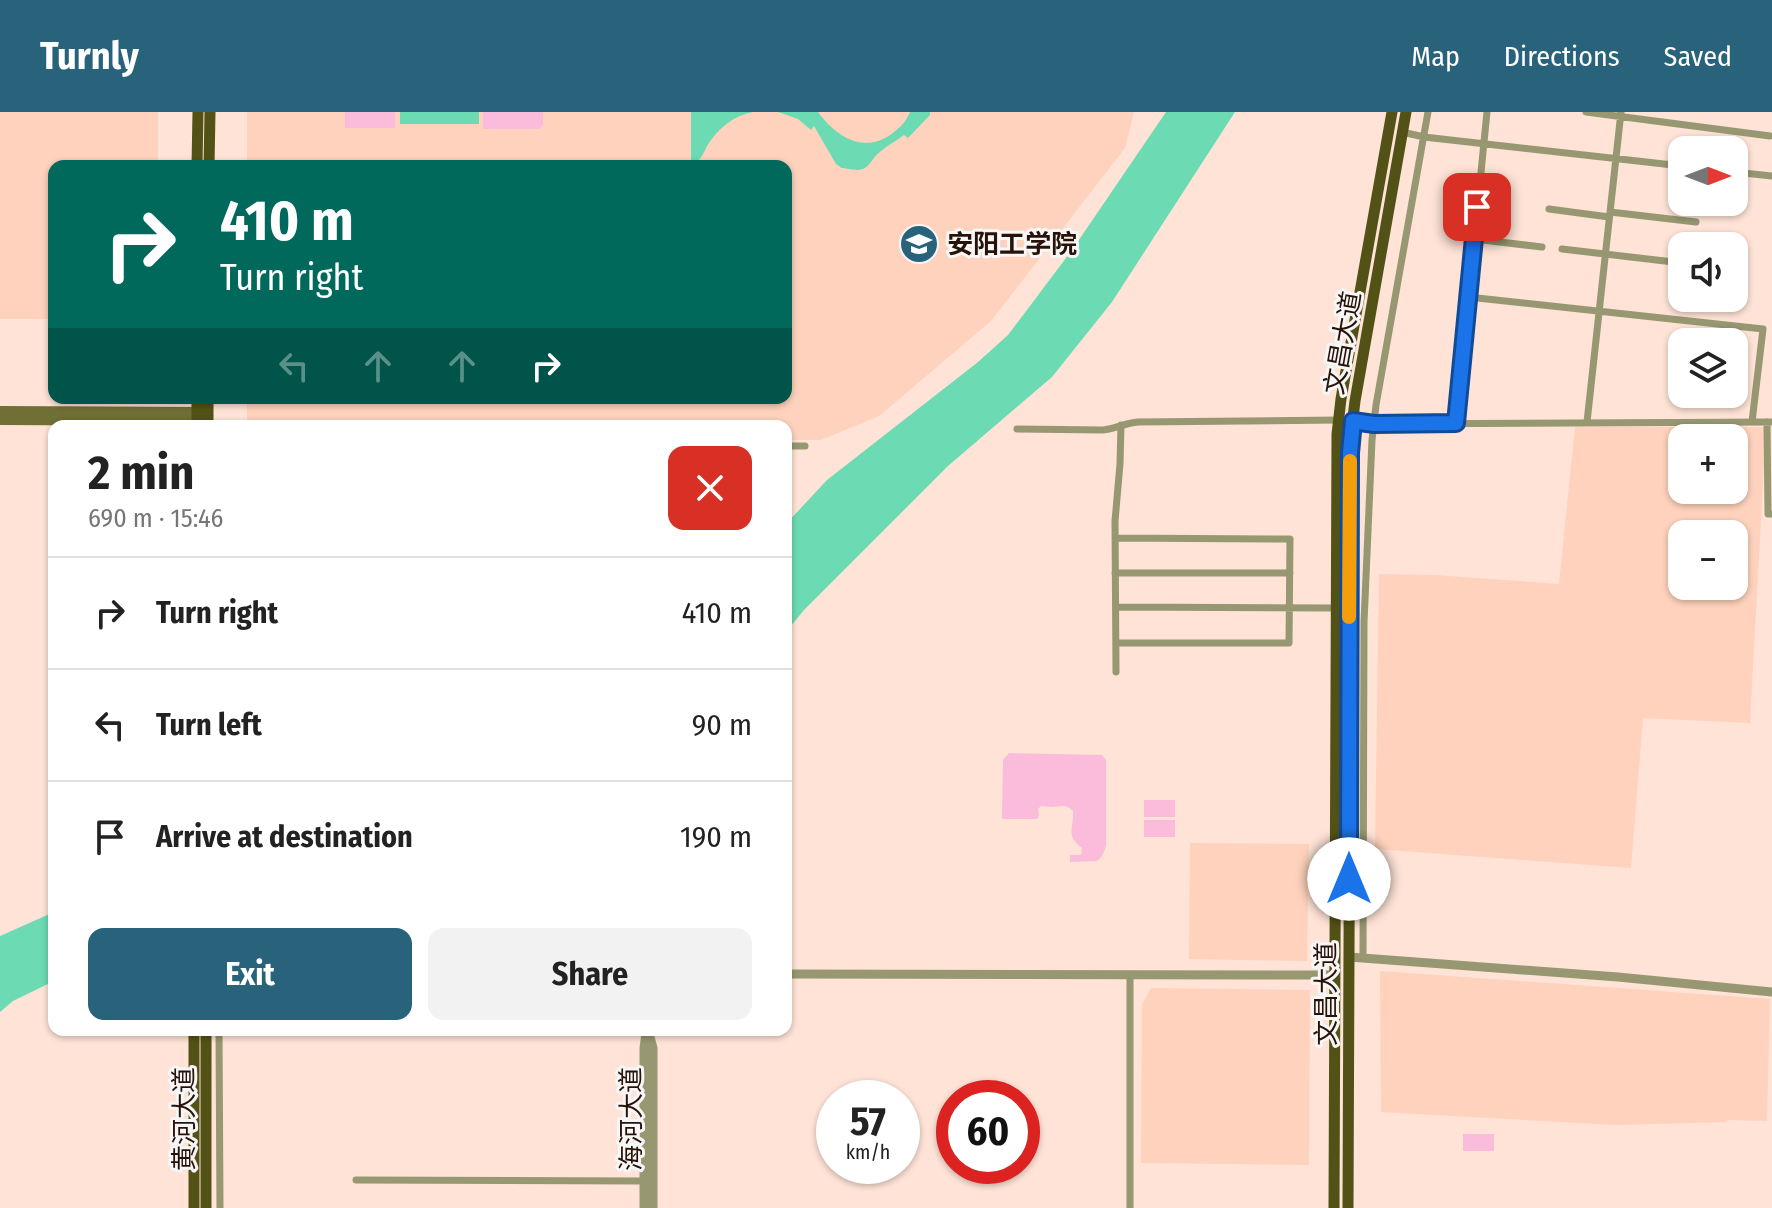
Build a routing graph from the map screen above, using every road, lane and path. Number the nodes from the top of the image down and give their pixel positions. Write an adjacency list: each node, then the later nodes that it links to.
1 (198, 112): 14 (main road)
2 (210, 112): 15 (main road)
3 (1392, 112): 32 (main road, 文昌大道)
4 (1406, 112): 9 (main road, 文昌大道)
5 (1428, 112): 11 (street)
6 (1487, 112): 12 (street)
7 (1586, 112): 8 (street)
8 (1621, 114): 10 (street); 13 (street)
9 (1402, 132): 11 (street); 33 (main road, 文昌大道)
10 (1770, 136)
11 (1424, 137): 12 (street); 38 (street)
12 (1483, 144): 13 (street); 22 (street)
13 (1616, 159): 16 (street); 20 (street)
14 (197, 160)
15 (209, 160)
16 (1668, 165)
17 (1748, 173): 18 (street)
18 (1772, 176)
19 (1549, 209): 20 (street)
20 (1610, 214): 21 (street); 25 (street)
21 (1696, 222)
22 (1474, 239): 23 (street); 27 (street)
23 (1542, 247)
24 (1562, 249): 25 (street)
25 (1605, 254): 26 (street); 28 (street)
26 (1668, 261)
27 (1468, 297): 28 (street); 37 (street)
28 (1599, 311): 34 (street); 35 (street)
29 (0, 411): 30 (main road)
30 (202, 419): 31 (main road)
31 (0, 420)
32 (1339, 420): 39 (street); 49 (main road, 文昌大道)
33 (1353, 421): 38 (street); 52 (main road, 文昌大道)
34 (1587, 422): 35 (street); 37 (street)
35 (1752, 422): 36 (street)
36 (1770, 422): 43 (street)
37 (1456, 423): 38 (street)
38 (1374, 424): 53 (street)
39 (1121, 425): 40 (street); 44 (street)
40 (1017, 429)
41 (792, 446): 42 (street)
42 (805, 446)
43 (1772, 514)
44 (1115, 538): 45 (street); 46 (street)
45 (1115, 573): 46 (street); 47 (street)
46 (1290, 573): 48 (street)
47 (1116, 607): 48 (street); 50 (street)
48 (1290, 607): 49 (street); 50 (street)
49 (1336, 608): 56 (main road, 文昌大道)
50 (1116, 643): 51 (street)
51 (1116, 672)
52 (1349, 957): 53 (street); 72 (main road, 文昌大道)
53 (1363, 958): 57 (street)
54 (792, 974): 55 (street)
55 (1130, 975): 56 (street); 70 (street)
56 (1335, 975): 71 (main road, 文昌大道)
57 (1772, 992)
58 (194, 1036): 65 (main road, 黄河大道)
59 (206, 1036): 66 (main road, 黄河大道)
60 (219, 1036): 67 (street)
61 (646, 1036): 64 (street, 海河大道)
62 (649, 1036): 69 (street, 海河大道)
63 (356, 1180): 64 (street)
64 (644, 1181): 68 (street, 海河大道)
65 (194, 1208)
66 (206, 1208)
67 (220, 1208)
68 (644, 1208)
69 (653, 1208)
70 (1130, 1208)
71 (1334, 1208)
72 (1348, 1208)

